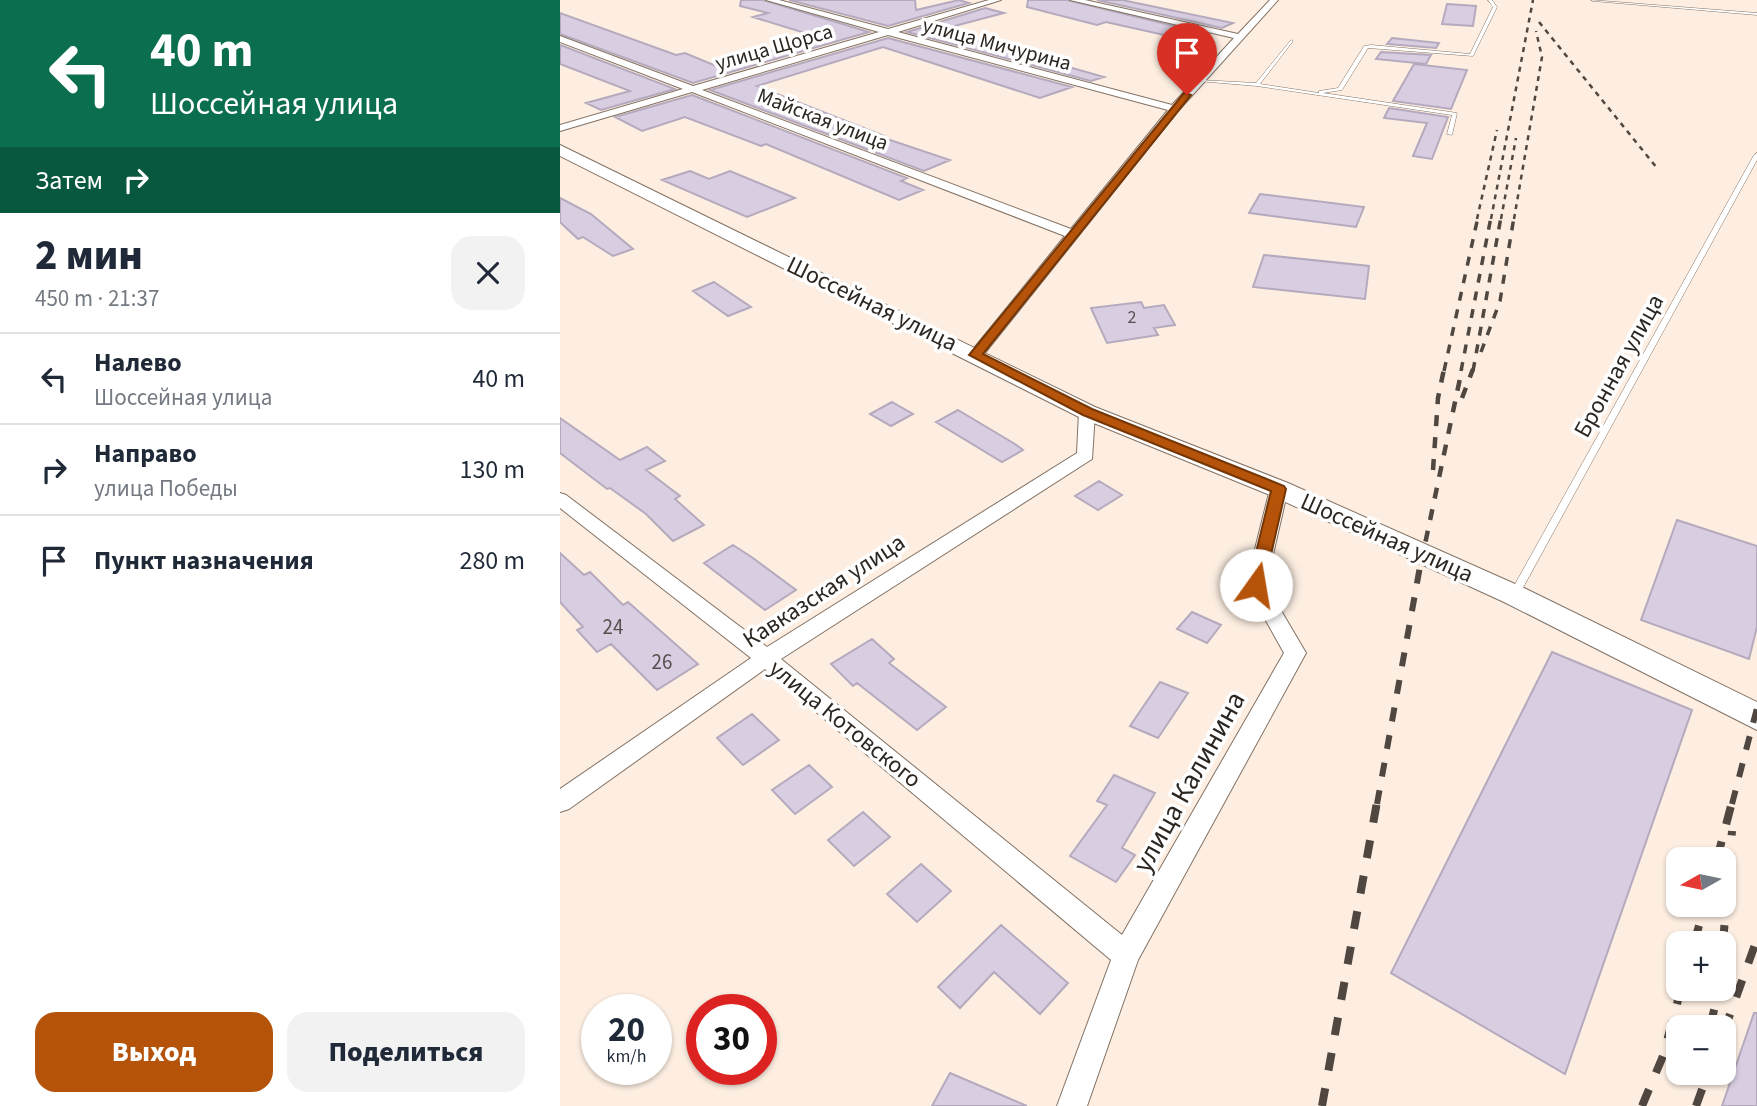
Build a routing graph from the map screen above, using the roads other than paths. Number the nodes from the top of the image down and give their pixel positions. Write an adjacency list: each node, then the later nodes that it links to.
1 (771, 0): 8 (street, улица Мичурина)
2 (998, 0): 8 (street, улица Щорса)
3 (1074, 0): 9 (street)
4 (1274, 0): 9 (street)
5 (1490, 0): 15 (lane)
6 (1594, 0): 7 (lane)
7 (1757, 14)
8 (886, 33): 14 (street, улица Щорса); 16 (street, улица Мичурина)
9 (1241, 37): 12 (street)
10 (560, 39): 14 (street, Майская улица)
11 (1291, 41): 13 (lane)
12 (1200, 81): 13 (lane); 16 (street)
13 (1257, 85): 15 (lane)
14 (692, 89): 17 (street, улица Щорса); 21 (street, Майская улица)
15 (1307, 94): 18 (lane)
16 (1174, 109): 21 (street)
17 (560, 128)
18 (1450, 135)
19 (560, 150): 22 (main road, Шоссейная улица)
20 (1757, 155): 26 (lane, Бронная улица)
21 (1072, 234): 22 (street)
22 (976, 355): 23 (main road, Шоссейная улица)
23 (1087, 412): 24 (main road, Шоссейная улица); 27 (street, Кавказская улица)
24 (1279, 489): 26 (main road, Шоссейная улица); 30 (street, улица Калинина)
25 (560, 499): 27 (street, улица Котовского)
26 (1514, 595): 28 (main road, Шоссейная улица)
27 (766, 658): 29 (street, Кавказская улица); 30 (street, улица Котовского)
28 (1757, 716)
29 (560, 802)
30 (1126, 955): 31 (street, улица Калинина)
31 (1072, 1106)

